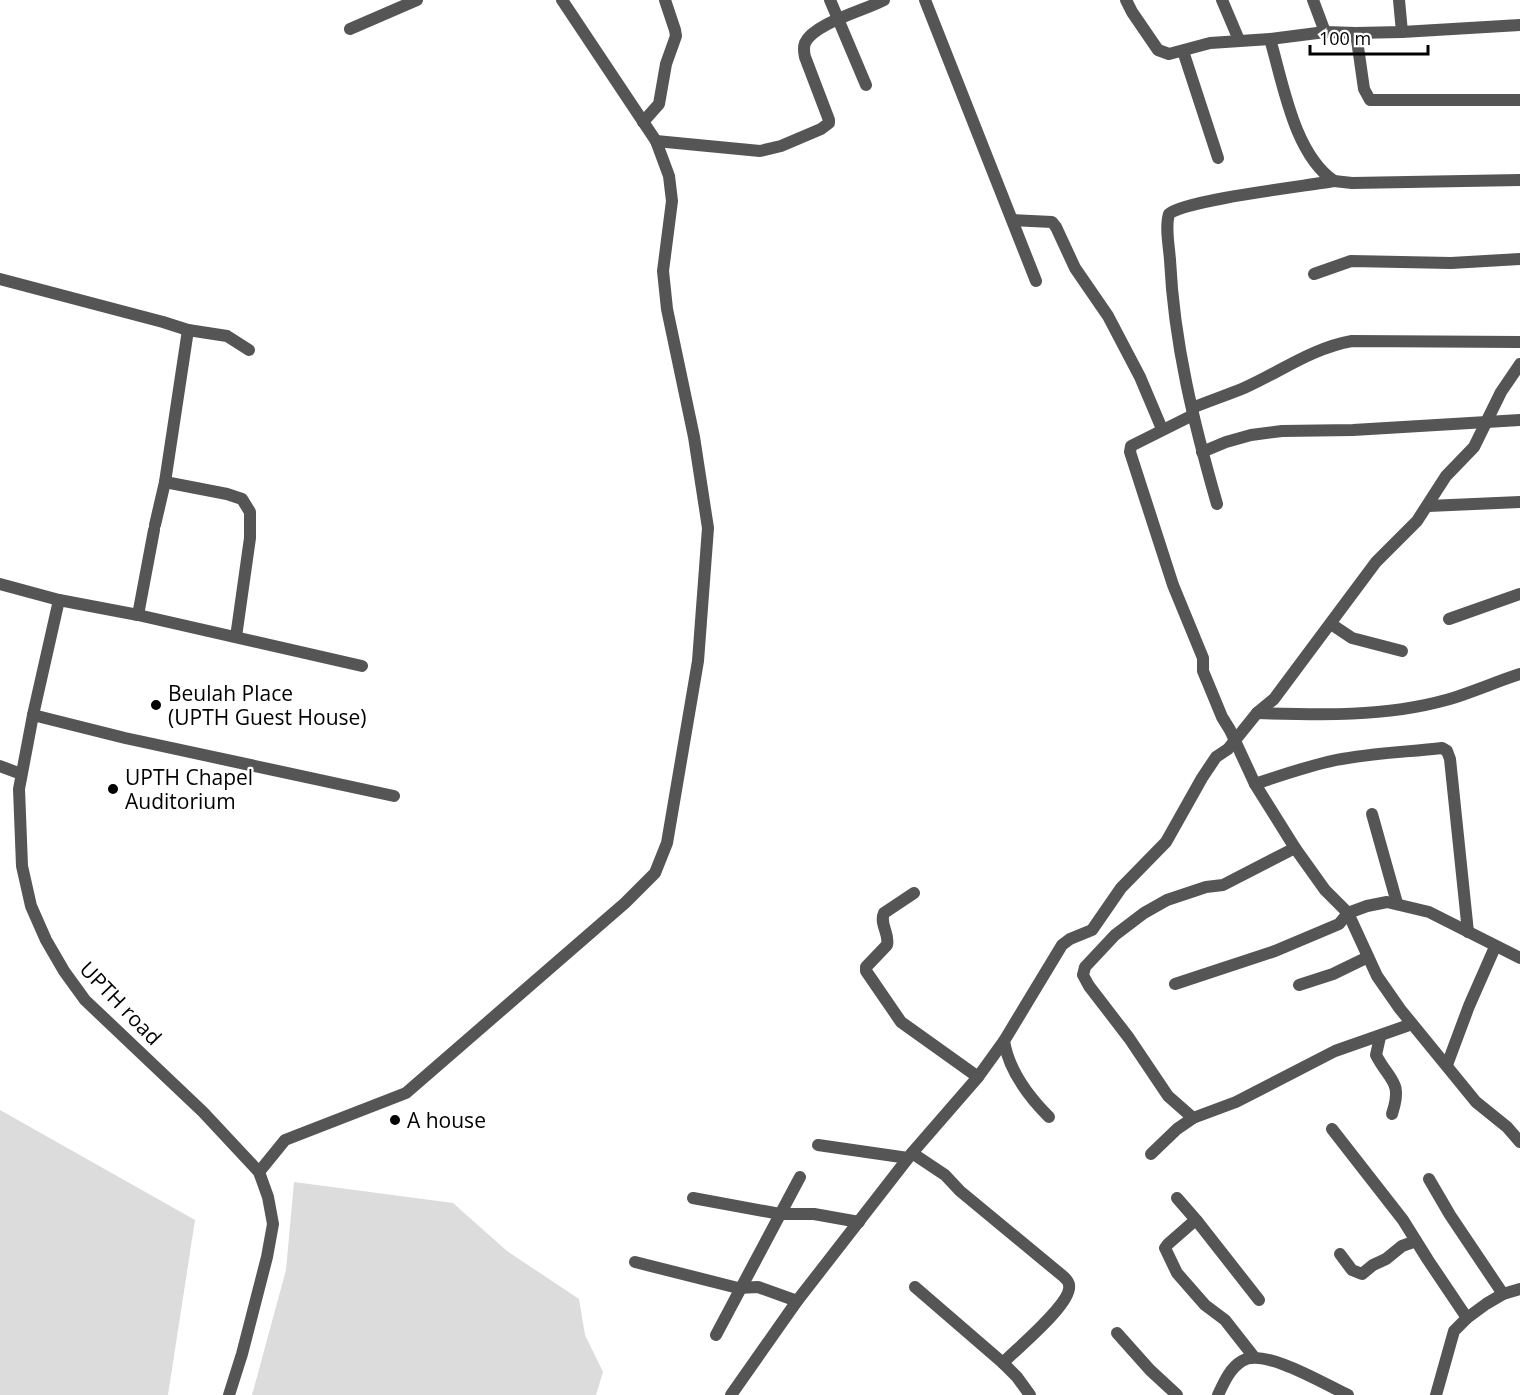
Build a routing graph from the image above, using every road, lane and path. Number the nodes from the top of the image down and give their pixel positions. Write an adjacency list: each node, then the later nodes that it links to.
1 (417, 0): 13 (street)
2 (562, 0): 22 (street)
3 (665, 0): 22 (street)
4 (831, 0): 11 (street)
5 (884, 0): 11 (street)
6 (925, 0): 27 (street)
7 (1126, 0): 19 (street)
8 (1222, 0): 18 (street)
9 (1313, 0): 14 (street)
10 (1399, 0): 15 (street)
11 (838, 20): 20 (street); 23 (street)
12 (1520, 25): 15 (street)
13 (350, 28)
14 (1325, 32): 16 (street); 17 (street)
15 (1402, 32): 16 (street)
16 (1356, 33): 21 (street)
17 (1270, 39): 18 (street); 26 (street)
18 (1239, 40): 19 (street)
19 (1184, 51): 24 (street)
20 (866, 85)
21 (1520, 100)
22 (643, 122): 23 (street)
23 (656, 141): 86 (street)
24 (1218, 158)
25 (1520, 180): 26 (street)
26 (1334, 181): 36 (street)
27 (1012, 220): 31 (street); 39 (street)
28 (1520, 259): 29 (street)
29 (1314, 274)
30 (0, 279): 32 (street)
31 (1036, 281)
32 (188, 330): 34 (street); 41 (street)
33 (1520, 342): 36 (street)
34 (249, 350)
35 (1520, 364): 38 (street)
36 (1192, 411): 39 (street); 40 (street)
37 (1520, 420): 38 (street)
38 (1486, 423): 40 (street); 44 (street)
39 (1162, 429): 57 (street)
40 (1202, 452): 43 (street)
41 (165, 482): 48 (street); 51 (street)
42 (1520, 502): 44 (street)
43 (1217, 504)
44 (1428, 506): 50 (street)
45 (0, 584): 47 (street)
46 (1520, 594): 49 (street)
47 (59, 600): 48 (street); 56 (street, UPTH road)
48 (138, 615): 51 (street)
49 (1449, 619)
50 (1331, 624): 52 (street); 55 (street)
51 (236, 637): 53 (street)
52 (1402, 651)
53 (362, 666)
54 (1520, 674): 55 (street)
55 (1257, 713): 57 (street)
56 (33, 716): 59 (street, UPTH road); 61 (street)
57 (1234, 741): 60 (street); 75 (street)
58 (0, 766): 59 (street)
59 (21, 774): 86 (street, UPTH road)
60 (1255, 784): 63 (street); 67 (street)
61 (394, 796)
62 (1372, 814): 65 (street)
63 (1295, 849): 66 (street); 80 (street)
64 (914, 893): 77 (street)
65 (1397, 903): 66 (street); 67 (street)
66 (1348, 913): 69 (street); 71 (street)
67 (1468, 932): 68 (street)
68 (1495, 947): 70 (street); 76 (street)
69 (1368, 957): 72 (street); 73 (street)
70 (1520, 958)
71 (1175, 984)
72 (1299, 985)
73 (1412, 1024): 74 (street); 76 (street)
74 (1380, 1037): 78 (street); 80 (street)
75 (1004, 1041): 77 (street); 79 (street)
76 (1447, 1065): 82 (street)
77 (978, 1077): 85 (street)
78 (1392, 1114)
79 (1050, 1117)
80 (1193, 1118): 84 (street)
81 (1332, 1128): 94 (street)
82 (1520, 1142)
83 (818, 1145): 85 (street)
84 (1151, 1154)
85 (910, 1155): 93 (street); 107 (street)
86 (259, 1172): 109 (street, UPTH road)
87 (800, 1177): 91 (street)
88 (1429, 1179): 100 (street)
89 (693, 1198): 91 (street)
90 (1177, 1198): 92 (street)
91 (780, 1214): 93 (street); 97 (street)
92 (1197, 1221): 101 (street); 106 (street)
93 (859, 1222): 102 (street)
94 (1416, 1241): 95 (street); 103 (street)
95 (1340, 1254)
96 (635, 1262): 97 (street)
97 (742, 1287): 102 (street); 105 (street)
98 (915, 1287): 107 (street)
99 (1520, 1288): 100 (street)
100 (1503, 1294): 103 (street)
101 (1259, 1300)
102 (797, 1301): 108 (street)
103 (1467, 1318): 114 (street)
104 (1117, 1333): 111 (street)
105 (716, 1335)
106 (1254, 1357): 112 (street); 113 (street)
107 (1002, 1363): 110 (street)
108 (738, 1392)
109 (229, 1395)
110 (1030, 1395)
111 (1177, 1395)
112 (1218, 1395)
113 (1348, 1395)
114 (1436, 1395)

